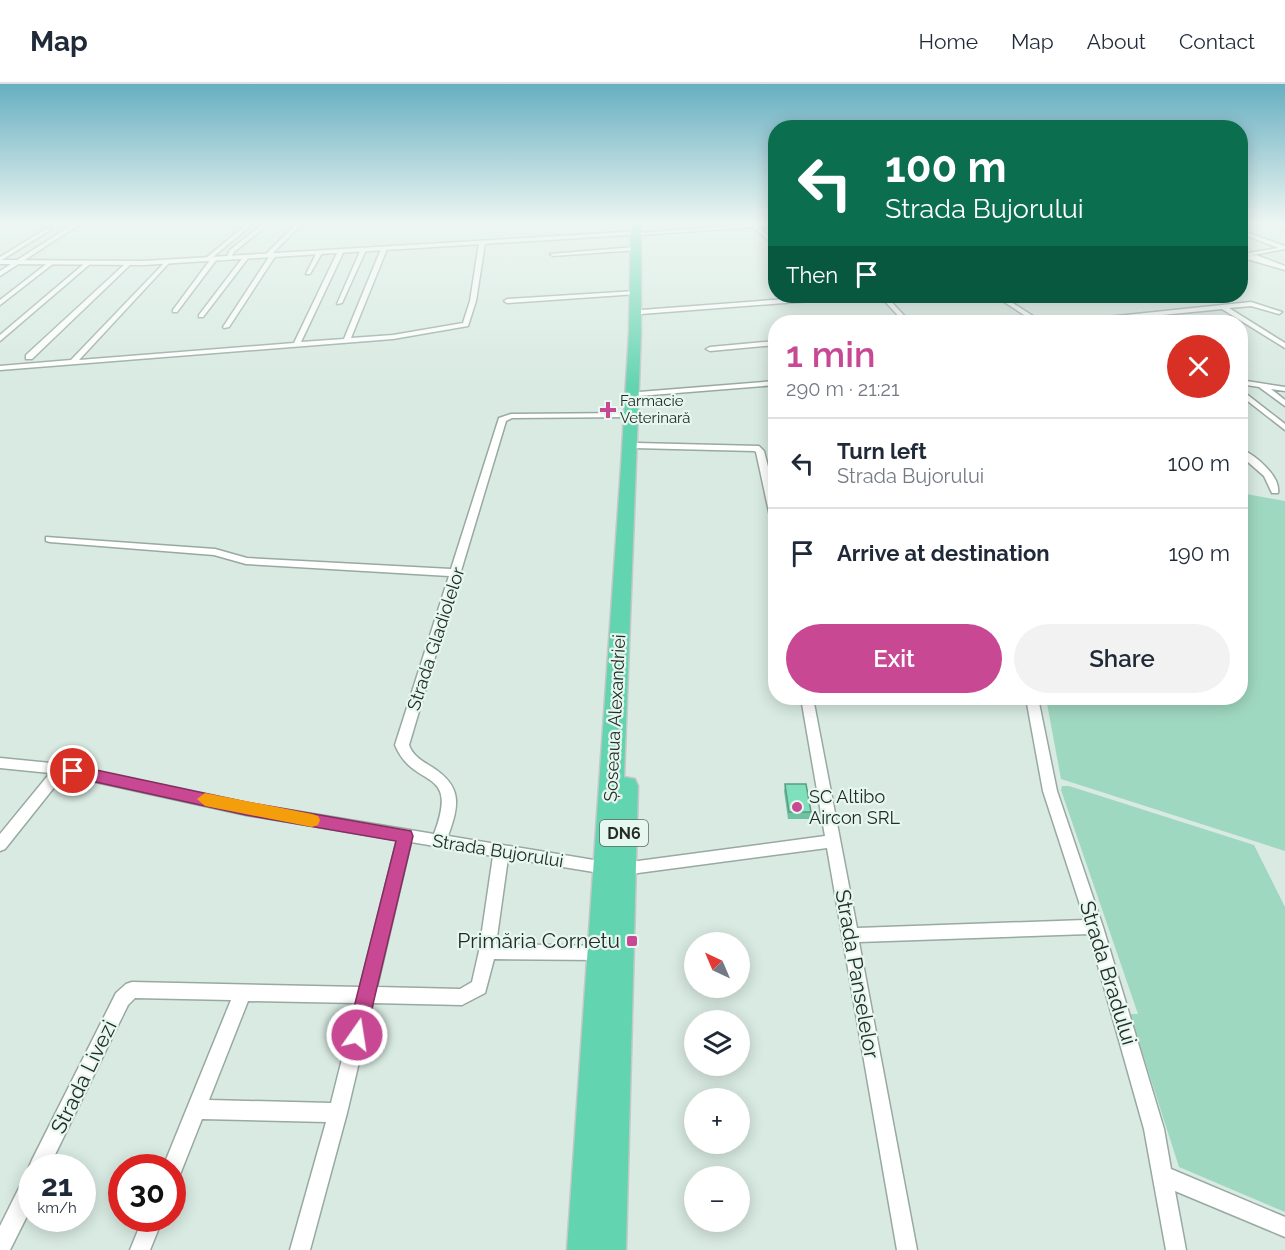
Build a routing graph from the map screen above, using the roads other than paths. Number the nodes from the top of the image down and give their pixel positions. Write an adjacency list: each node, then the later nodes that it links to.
1 (33, 277): 17 (street)
2 (71, 277): 33 (street)
3 (114, 277): 39 (street)
4 (153, 277): 40 (street)
5 (198, 277): 22 (street)
6 (230, 277): 29 (street)
7 (257, 277): 32 (street)
8 (329, 277): 35 (street)
9 (351, 277): 18 (street)
10 (372, 277): 34 (street)
11 (476, 277): 34 (street)
12 (635, 277): 14 (highway, Șoseaua Alexandriei / DN6)
13 (640, 277): 23 (highway, Șoseaua Alexandriei / DN6)
14 (635, 293): 15 (street); 49 (highway, Șoseaua Alexandriei / DN6)
15 (507, 302)
16 (768, 302): 23 (street)
17 (0, 303)
18 (339, 303)
19 (889, 303): 25 (street)
20 (1009, 303): 26 (street)
21 (1223, 307): 24 (street); 27 (street); 28 (street)
22 (175, 311)
23 (641, 312): 46 (highway, Șoseaua Alexandriei / DN6)
24 (1282, 312): 30 (street)
25 (901, 315)
26 (1028, 315)
27 (1145, 315)
28 (1236, 315)
29 (201, 316)
30 (1285, 318)
31 (1248, 323): 37 (street)
32 (226, 327)
33 (0, 339)
34 (347, 340): 35 (street)
35 (297, 344): 40 (street)
36 (768, 345): 38 (street)
37 (1285, 346)
38 (710, 349)
39 (28, 357)
40 (73, 362): 41 (street)
41 (0, 368)
42 (1248, 383): 44 (street)
43 (768, 384): 46 (street)
44 (1261, 385): 45 (street); 48 (street)
45 (1285, 389)
46 (639, 394): 51 (highway, Șoseaua Alexandriei / DN6)
47 (1248, 398): 50 (street)
48 (1285, 404)
49 (629, 415): 56 (street, Strada Gladiolelor); 66 (highway, Șoseaua Alexandriei / DN6)
50 (1285, 428)
51 (637, 446): 53 (street); 66 (highway, Șoseaua Alexandriei / DN6)
52 (1248, 458): 54 (street)
53 (768, 483)
54 (1275, 491)
55 (50, 539): 56 (street)
56 (457, 573): 62 (street, Strada Gladiolelor)
57 (808, 705): 63 (street, Strada Panselelor)
58 (1033, 705): 67 (street, Strada Bradului)
59 (0, 763): 60 (street, Strada Bujorului)
60 (61, 769): 61 (street, Strada Bujorului); 64 (street)
61 (405, 836): 62 (street, Strada Bujorului); 72 (street)
62 (439, 841): 65 (street, Strada Bujorului)
63 (833, 841): 66 (street, Strada Bujorului); 68 (street, Strada Panselelor)
64 (0, 845)
65 (501, 852): 66 (street, Strada Bujorului); 69 (street)
66 (615, 868): 70 (highway, Șoseaua Alexandriei / DN6); 85 (highway, Șoseaua Alexandriei / DN6)
67 (1095, 927): 68 (street); 77 (street, Strada Bradului)
68 (849, 935): 86 (street, Strada Panselelor)
69 (487, 951): 70 (street); 72 (street)
70 (603, 953): 84 (highway, Șoseaua Alexandriei / DN6)
71 (243, 991): 72 (street); 73 (street); 75 (street, Strada Livezi)
72 (366, 996): 74 (street)
73 (198, 1109): 74 (street); 76 (street)
74 (338, 1113): 83 (street)
75 (45, 1154)
76 (179, 1154)
77 (1163, 1176): 79 (street); 87 (street, Strada Bradului)
78 (18, 1211): 81 (street)
79 (1285, 1227)
80 (147, 1232): 82 (street)
81 (0, 1248)
82 (140, 1250)
83 (300, 1250)
84 (585, 1250)
85 (608, 1250)
86 (907, 1250)
87 (1176, 1250)

